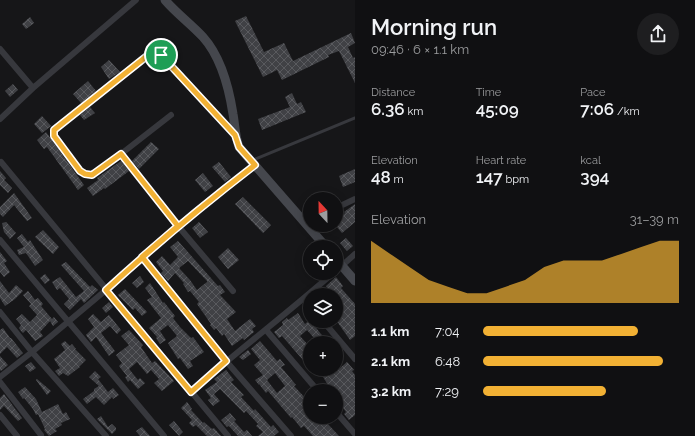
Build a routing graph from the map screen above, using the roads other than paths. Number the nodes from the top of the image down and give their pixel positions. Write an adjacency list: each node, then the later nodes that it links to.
1 (136, 0): 4 (street)
2 (165, 0): 8 (main road)
3 (0, 49): 4 (street)
4 (33, 88): 7 (street)
5 (171, 115): 9 (street)
6 (355, 118): 11 (lane)
7 (0, 119)
8 (235, 135): 9 (street); 11 (main road)
9 (121, 154): 15 (street)
10 (0, 162): 24 (street)
11 (253, 163): 14 (main road); 15 (street)
12 (355, 199): 13 (street)
13 (343, 205)
14 (303, 217)
15 (178, 226): 18 (street); 25 (street)
16 (0, 240): 28 (street)
17 (355, 254): 19 (street)
18 (142, 257): 24 (street); 33 (street)
19 (343, 262)
20 (343, 270): 22 (main road)
21 (325, 280): 23 (street)
22 (355, 281)
23 (316, 288)
24 (106, 290): 28 (street); 37 (street)
25 (233, 291)
26 (303, 300): 30 (street)
27 (0, 312): 31 (street)
28 (68, 321): 31 (street); 44 (street)
29 (329, 328): 32 (street)
30 (266, 330): 33 (street); 36 (street)
31 (32, 352): 34 (street); 43 (street)
32 (355, 359)
33 (226, 361): 37 (street); 46 (street)
34 (0, 377)
35 (0, 382): 41 (street)
36 (312, 384)
37 (191, 392): 45 (street)
38 (0, 415): 42 (street)
39 (343, 420): 40 (street)
40 (355, 434)
41 (41, 435)
42 (17, 436)
43 (106, 436)
44 (164, 436)
45 (228, 436)
46 (290, 436)

